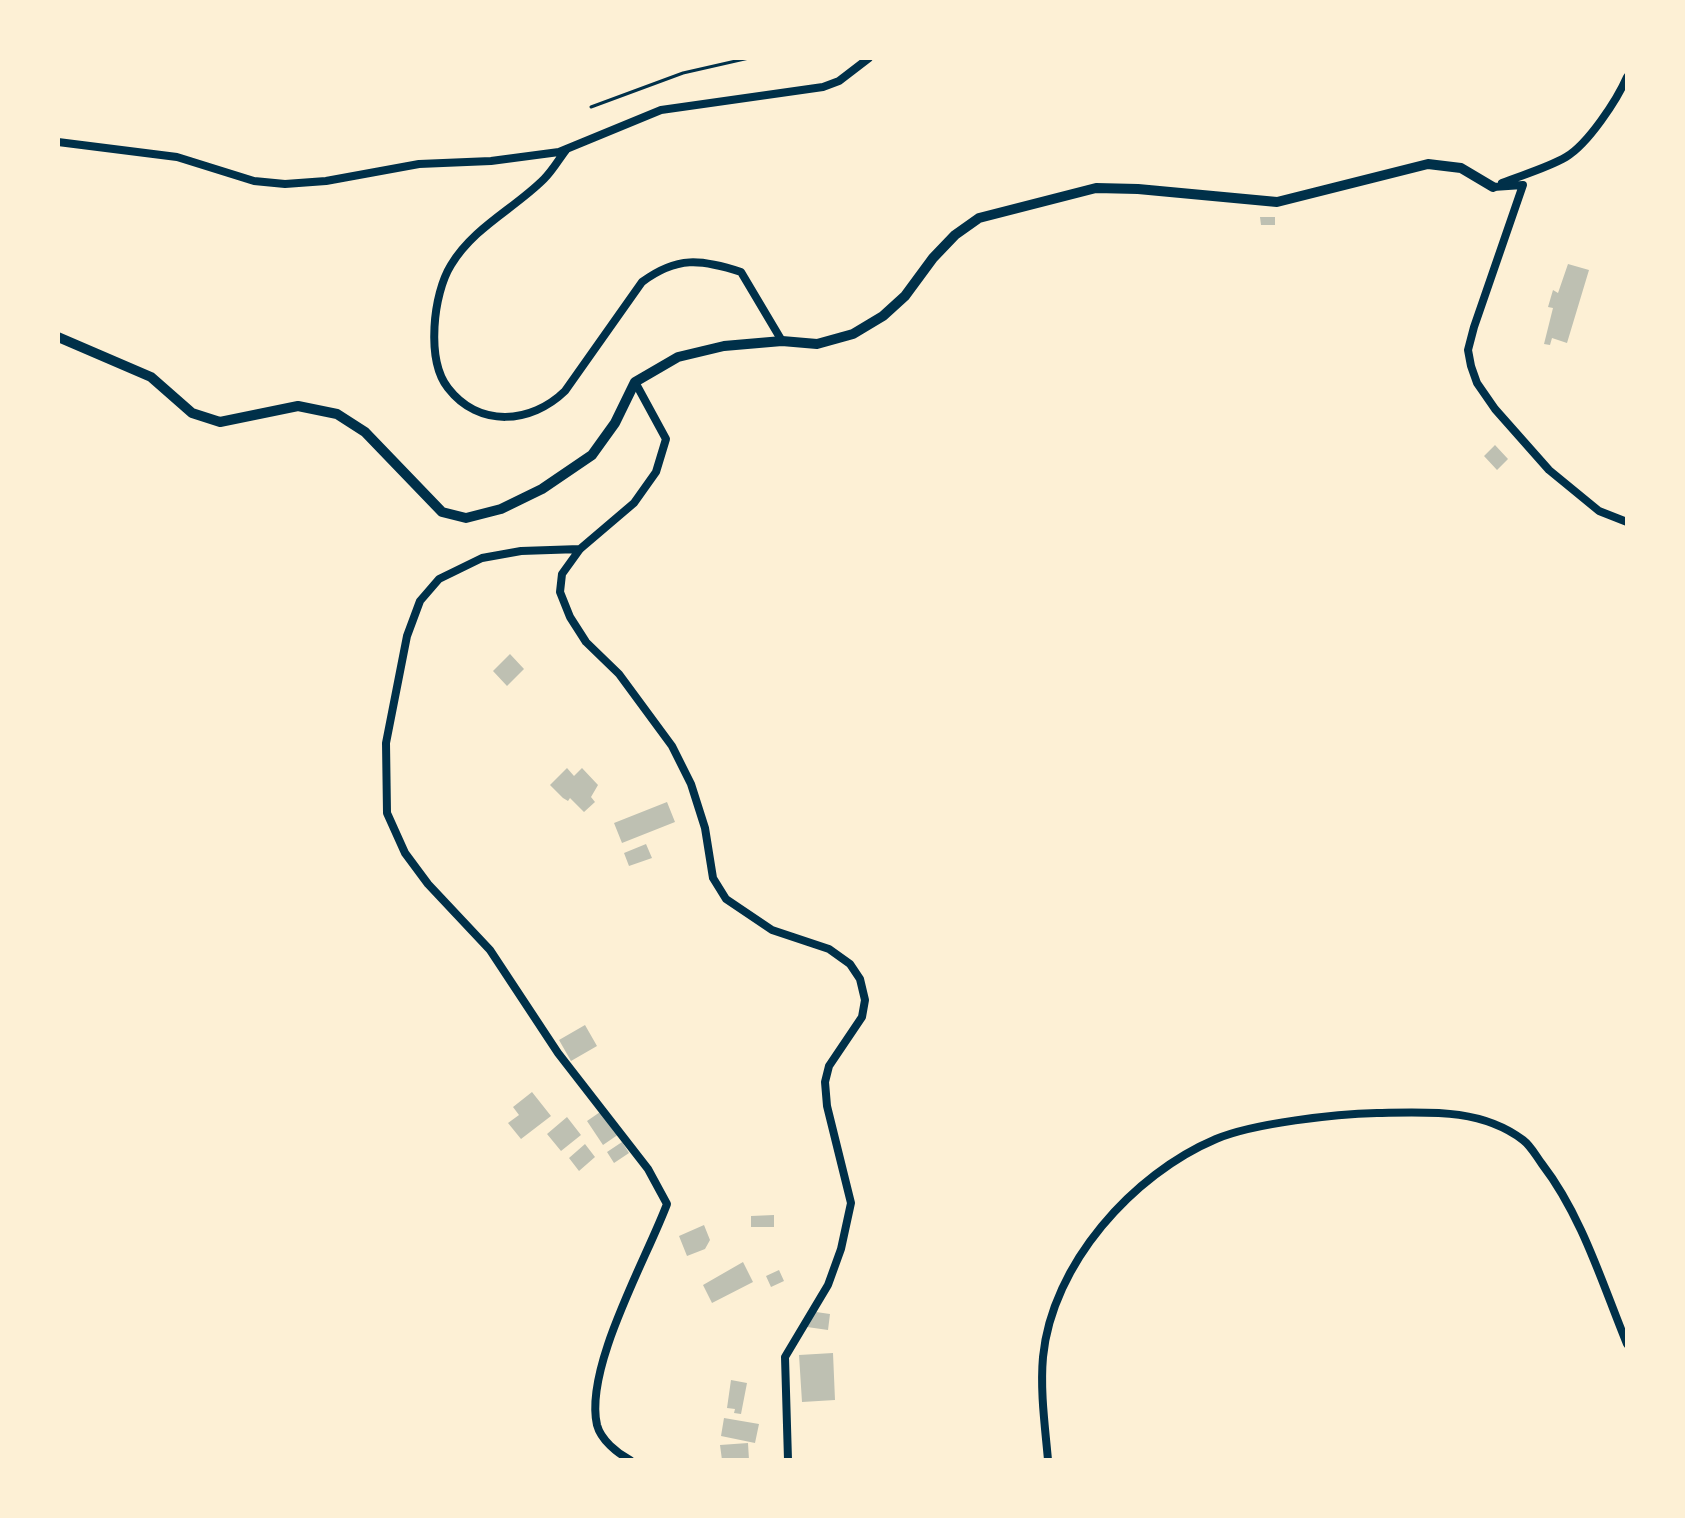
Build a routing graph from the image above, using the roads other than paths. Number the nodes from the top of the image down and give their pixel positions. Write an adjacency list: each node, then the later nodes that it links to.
1 (869, 58): 4 (street)
2 (1627, 77): 5 (street)
3 (58, 142): 4 (street)
4 (567, 149): 7 (street)
5 (1493, 187): 7 (street); 9 (street)
6 (58, 337): 8 (street)
7 (782, 341): 8 (street)
8 (635, 382): 10 (street)
9 (1627, 522)
10 (580, 549): 12 (street); 13 (street)
11 (1627, 1344): 14 (street)
12 (630, 1460)
13 (788, 1460)
14 (1048, 1460)

